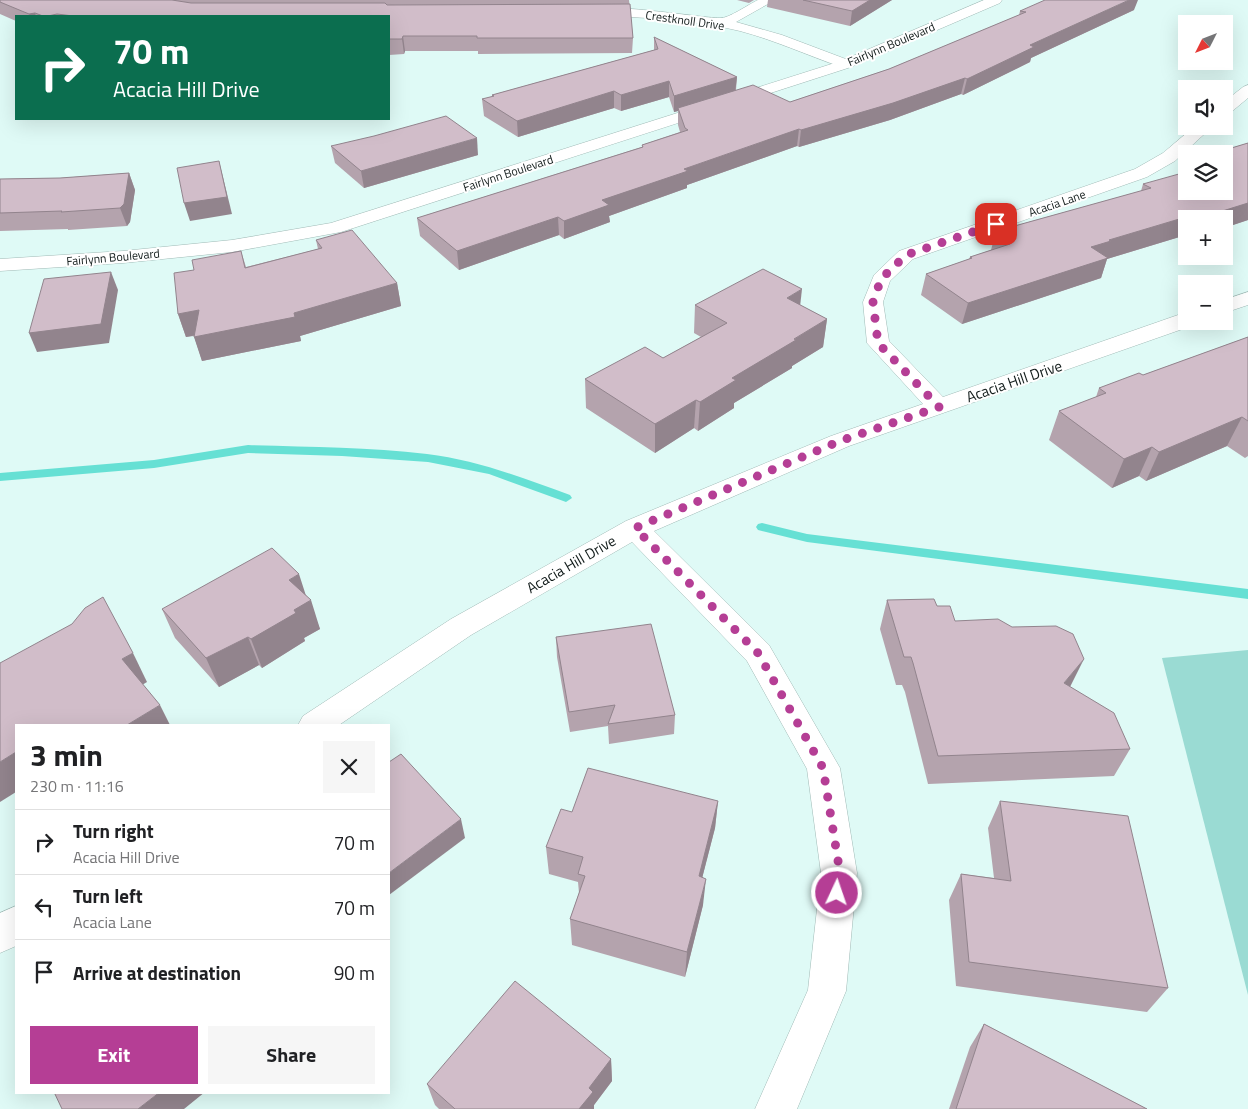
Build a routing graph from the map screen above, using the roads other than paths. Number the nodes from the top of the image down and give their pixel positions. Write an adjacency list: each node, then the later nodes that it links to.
1 (768, 0): 4 (street)
2 (995, 0): 5 (street, Fairlynn Boulevard)
3 (579, 12): 4 (street, Crestknoll Drive)
4 (722, 24): 5 (street, Crestknoll Drive)
5 (846, 64): 9 (street, Fairlynn Boulevard)
6 (1248, 90): 7 (street)
7 (1233, 102)
8 (1195, 135): 13 (street, Acacia Lane)
9 (0, 265)
10 (1248, 298): 11 (street)
11 (1233, 304)
12 (1178, 323): 13 (street, Acacia Hill Drive)
13 (939, 407): 14 (street, Acacia Hill Drive)
14 (635, 528): 15 (street, Acacia Hill Drive); 18 (street)
15 (316, 724)
16 (15, 925): 17 (street)
17 (0, 935)
18 (776, 1109)

